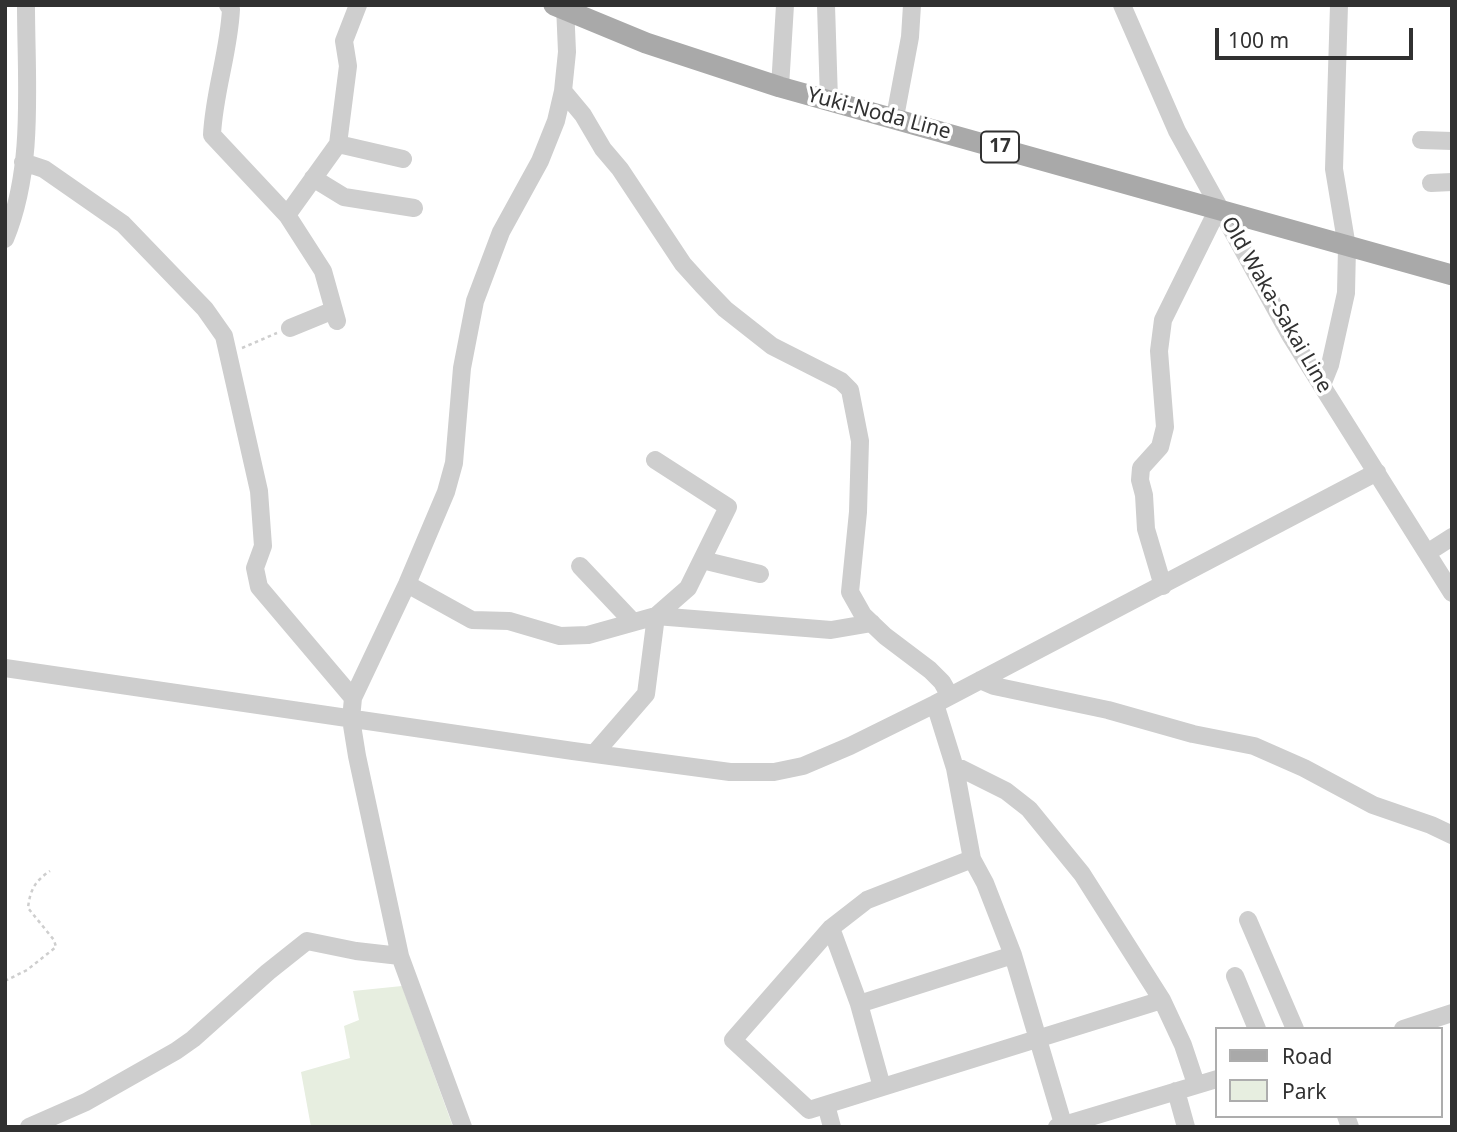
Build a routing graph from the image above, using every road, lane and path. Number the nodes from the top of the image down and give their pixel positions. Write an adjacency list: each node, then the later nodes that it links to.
1 (26, 5): 18 (street)
2 (228, 5): 23 (street)
3 (358, 5): 16 (street)
4 (785, 5): 10 (street)
5 (826, 5): 12 (street)
6 (912, 5): 13 (street)
7 (1122, 5): 24 (street, Old Waka-Sakai Line)
8 (1339, 5): 26 (street)
9 (561, 7): 10 (main road, Yuki-Noda Line / 17); 11 (street)
10 (780, 87): 12 (main road, Yuki-Noda Line / 17)
11 (564, 91): 38 (street); 43 (street)
12 (829, 100): 13 (main road, Yuki-Noda Line / 17)
13 (895, 117): 24 (main road, Yuki-Noda Line / 17)
14 (1421, 140): 15 (street)
15 (1452, 141)
16 (338, 144): 17 (street); 19 (street)
17 (403, 159)
18 (23, 162): 25 (street); 29 (street)
19 (313, 178): 22 (street); 23 (street)
20 (1452, 182): 21 (street)
21 (1431, 183)
22 (414, 208)
23 (287, 215): 28 (street)
24 (1216, 215): 26 (main road, Yuki-Noda Line / 17); 30 (street, Old Waka-Sakai Line); 39 (street)
25 (5, 239)
26 (1347, 247): 27 (main road, Yuki-Noda Line / 17); 30 (street)
27 (1452, 275)
28 (290, 328): 29 (path)
29 (229, 353): 46 (street)
30 (1322, 385): 32 (street, Old Waka-Sakai Line)
31 (655, 460): 35 (street)
32 (1377, 472): 34 (street, Old Waka-Sakai Line); 39 (street)
33 (1452, 537): 34 (street)
34 (1427, 553): 40 (street, Old Waka-Sakai Line)
35 (702, 560): 37 (street); 41 (street)
36 (580, 566): 42 (street)
37 (760, 575)
38 (407, 583): 42 (street); 46 (street)
39 (1163, 586): 45 (street)
40 (1452, 593)
41 (656, 615): 42 (street); 43 (street); 49 (street)
42 (633, 622)
43 (872, 624): 47 (street)
44 (5, 668): 48 (street)
45 (980, 680): 47 (street); 51 (street)
46 (353, 698): 48 (street)
47 (943, 700): 49 (street); 50 (street)
48 (351, 719): 49 (street); 57 (street)
49 (594, 754)
50 (955, 768): 52 (street); 60 (street)
51 (1452, 835)
52 (972, 859): 55 (street); 56 (street)
53 (50, 871): 59 (path)
54 (1248, 920): 64 (street)
55 (831, 928): 61 (street); 71 (street)
56 (1013, 955): 61 (street); 66 (street)
57 (400, 956): 73 (street); 74 (street)
58 (1235, 976): 63 (street)
59 (5, 981)
60 (1162, 1000): 66 (street); 68 (street)
61 (859, 1004): 69 (street)
62 (1452, 1013): 65 (street)
63 (1255, 1027)
64 (1294, 1027)
65 (1410, 1027)
66 (1038, 1039): 69 (street); 72 (street)
67 (1216, 1079): 68 (street)
68 (1196, 1084): 70 (street)
69 (883, 1087): 71 (street)
70 (1176, 1091): 72 (street); 76 (street)
71 (826, 1105): 75 (street)
72 (1061, 1126)
73 (29, 1127)
74 (463, 1127)
75 (831, 1127)
76 (1186, 1127)

